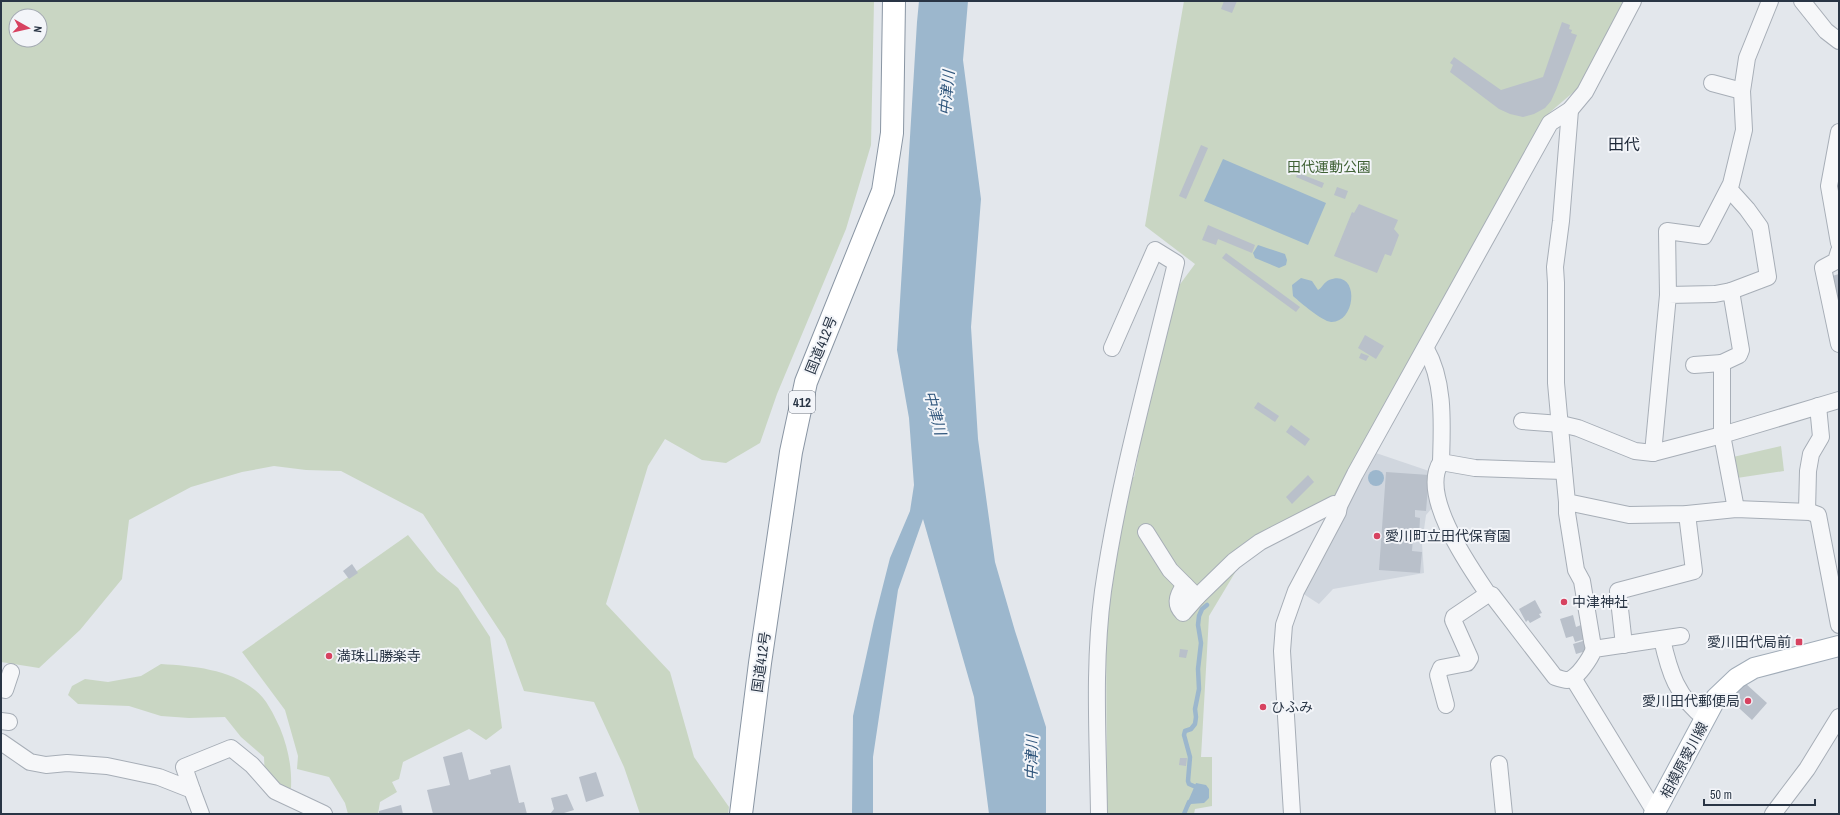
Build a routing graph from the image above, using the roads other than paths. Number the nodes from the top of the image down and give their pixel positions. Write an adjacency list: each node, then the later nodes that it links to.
1 (894, 1): 55 (highway, 国道412号 / 412)
2 (1633, 1): 8 (street)
3 (1770, 1): 7 (street)
4 (1802, 1): 5 (street)
5 (1839, 40)
6 (1712, 83): 7 (street)
7 (1742, 91): 10 (street)
8 (1570, 110): 17 (street); 23 (street)
9 (1839, 132): 11 (street)
10 (1729, 189): 13 (street); 14 (street)
11 (1839, 243)
12 (1839, 251): 15 (street)
13 (1731, 291): 14 (street); 18 (street)
14 (1668, 295): 25 (street)
15 (1839, 344)
16 (1112, 348): 56 (street)
17 (1426, 350): 26 (street); 29 (street)
18 (1722, 363): 19 (street); 24 (street)
19 (1694, 365)
20 (1839, 400): 21 (street)
21 (1818, 406): 24 (street); 31 (street)
22 (1522, 421): 23 (street)
23 (1561, 424): 25 (street); 27 (street)
24 (1722, 435): 25 (street); 30 (street)
25 (1653, 453)
26 (1441, 462): 27 (street); 35 (street)
27 (1564, 471): 28 (street)
28 (1568, 502): 32 (street); 42 (street)
29 (1339, 506): 36 (street); 57 (street)
30 (1736, 509): 31 (street); 32 (street)
31 (1807, 512): 37 (street)
32 (1687, 514): 40 (street)
33 (1146, 532): 34 (street)
34 (1185, 585): 36 (street); 36 (street)
35 (1488, 594): 44 (street); 46 (street)
36 (1197, 597)
37 (1839, 625)
38 (1680, 636): 39 (street)
39 (1662, 639): 40 (street); 48 (street)
40 (1624, 645): 42 (street)
41 (1839, 646): 48 (main road, 相模原愛川線)
42 (1594, 649): 44 (street)
43 (11, 672): 45 (street)
44 (1573, 678): 52 (street)
45 (7, 690)
46 (1446, 705)
47 (1839, 716): 59 (street)
48 (1706, 718): 52 (main road, 相模原愛川線)
49 (1, 742): 51 (street)
50 (1499, 764): 58 (street)
51 (192, 790): 53 (street); 54 (street)
52 (1655, 813)
53 (201, 814)
54 (324, 814)
55 (741, 814)
56 (1099, 814)
57 (1292, 814)
58 (1504, 814)
59 (1773, 814)

